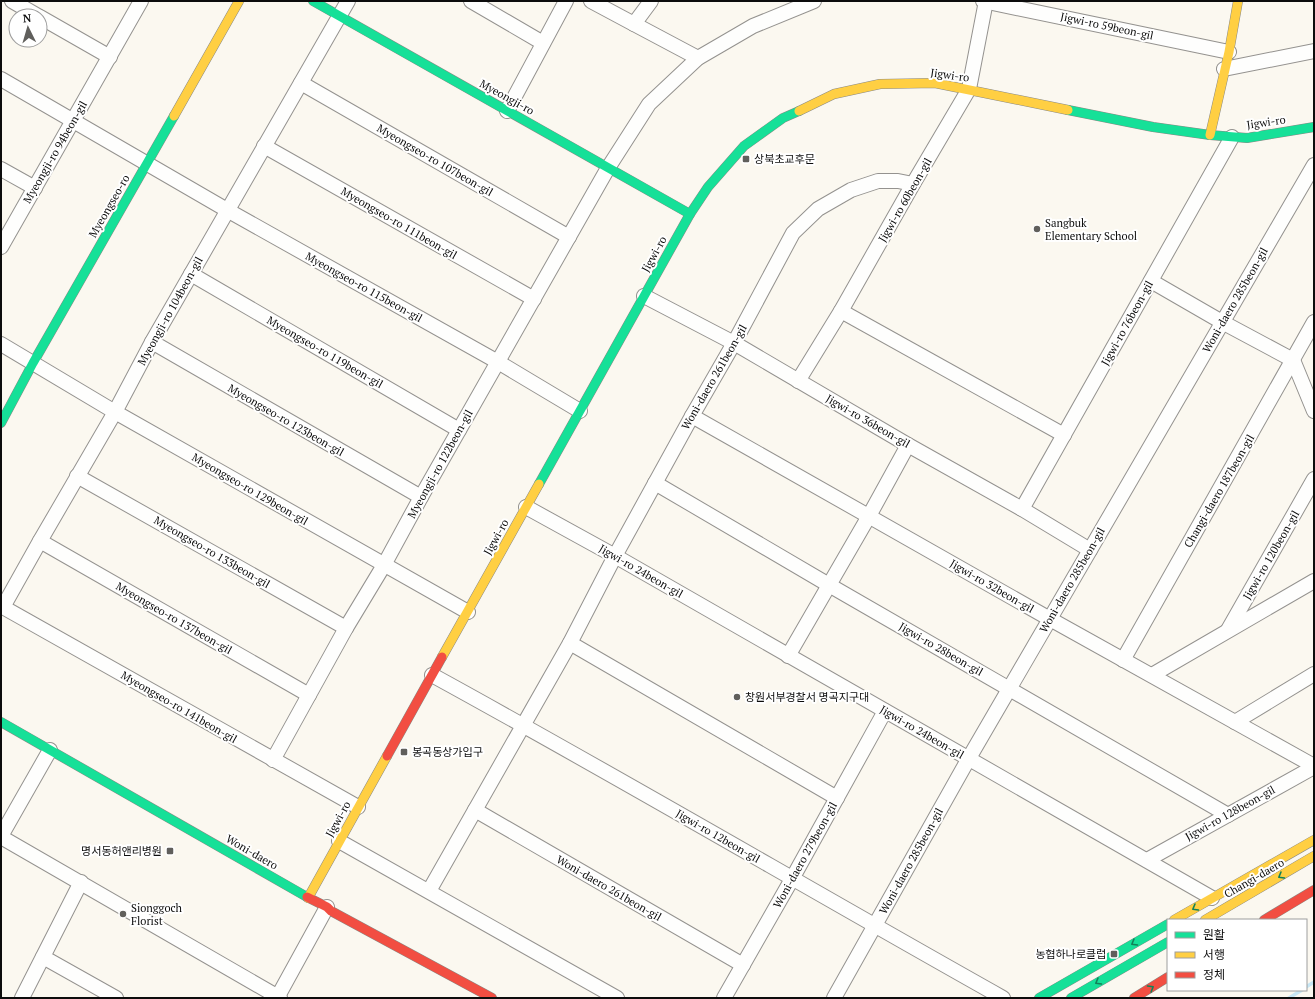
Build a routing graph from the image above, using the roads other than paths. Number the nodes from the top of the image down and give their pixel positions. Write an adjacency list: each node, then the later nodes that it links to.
1 (12, 1): 13 (street)
2 (141, 1): 20 (street, Myeongji-ro 94beon-gil)
3 (239, 1): 32 (street, Myeongseo-ro)
4 (313, 1): 14 (street, Myeongji-ro)
5 (348, 1): 14 (street, Myeongji-ro 104beon-gil)
6 (471, 1): 17 (street)
7 (566, 1): 17 (street)
8 (591, 1): 16 (street)
9 (651, 1): 16 (street)
10 (814, 1): 21 (street, Myeongji-ro 122beon-gil)
11 (985, 1): 19 (street, Jigwi-ro 59beon-gil); 25 (street, Jigwi-ro 59beon-gil)
12 (1238, 1): 19 (street)
13 (24, 8)
14 (339, 16): 24 (street, Myeongji-ro 104beon-gil); 26 (street, Myeongji-ro)
15 (48, 22): 20 (street)
16 (634, 24): 21 (street)
17 (544, 43): 26 (street)
18 (1314, 51): 22 (street)
19 (1228, 52): 22 (street)
20 (110, 57): 27 (street, Myeongji-ro 94beon-gil)
21 (698, 58): 34 (street, Myeongji-ro 122beon-gil)
22 (1224, 69): 29 (street)
23 (1, 79): 27 (street, Myeongseo-ro 115beon-gil)
24 (300, 83): 31 (street, Myeongji-ro 104beon-gil); 40 (street, Myeongseo-ro 107beon-gil)
25 (969, 89): 29 (street, Jigwi-ro); 36 (street, Jigwi-ro 60beon-gil); 39 (street, Jigwi-ro)
26 (507, 111): 34 (street, Myeongji-ro)
27 (73, 121): 32 (street, Myeongseo-ro 115beon-gil); 37 (street, Myeongji-ro 94beon-gil)
28 (1314, 127): 30 (street, Jigwi-ro)
29 (1210, 135): 30 (street, Jigwi-ro)
30 (1232, 138): 43 (street, Jigwi-ro 76beon-gil)
31 (264, 146): 38 (street, Myeongji-ro 104beon-gil); 45 (street, Myeongseo-ro 111beon-gil)
32 (147, 164): 38 (street, Myeongseo-ro 115beon-gil); 54 (street, Myeongseo-ro)
33 (1314, 165): 47 (street, Woni-daero 285beon-gil)
34 (608, 168): 39 (street, Myeongji-ro); 40 (street, Myeongji-ro 122beon-gil)
35 (1, 169): 37 (street)
36 (913, 184): 46 (street, Jigwi-ro 60beon-gil); 50 (street, Woni-daero 261beon-gil)
37 (34, 188): 41 (street, Myeongji-ro 94beon-gil)
38 (227, 210): 42 (street, Myeongji-ro 104beon-gil); 53 (street, Myeongseo-ro 115beon-gil)
39 (690, 214): 44 (street, Jigwi-ro)
40 (569, 237): 45 (street, Myeongji-ro 122beon-gil)
41 (1, 247)
42 (191, 274): 49 (street, Myeongji-ro 104beon-gil); 61 (street, Myeongseo-ro 119beon-gil)
43 (1151, 281): 47 (street); 62 (street, Jigwi-ro 76beon-gil)
44 (644, 296): 50 (street, Jigwi-ro 36beon-gil); 58 (street, Jigwi-ro)
45 (534, 299): 53 (street, Myeongji-ro 122beon-gil)
46 (842, 311): 55 (street, Jigwi-ro 60beon-gil); 62 (street)
47 (1222, 322): 52 (street); 72 (street, Woni-daero 285beon-gil)
48 (1314, 322): 52 (street, Changi-daero 187beon-gil)
49 (152, 342): 57 (street, Myeongji-ro 104beon-gil); 67 (street, Myeongseo-ro 123beon-gil)
50 (734, 343): 55 (street, Jigwi-ro 36beon-gil); 59 (street, Woni-daero 261beon-gil)
51 (1, 344): 54 (street, Myeongseo-ro 129beon-gil)
52 (1293, 360): 56 (street); 84 (street, Changi-daero 187beon-gil)
53 (498, 362): 58 (street, Myeongseo-ro 115beon-gil); 61 (street, Myeongji-ro 122beon-gil)
54 (33, 363): 57 (street, Myeongseo-ro 129beon-gil); 60 (street, Myeongseo-ro)
55 (798, 381): 63 (street, Jigwi-ro 36beon-gil)
56 (1314, 411)
57 (115, 412): 64 (street, Myeongji-ro 104beon-gil); 74 (street, Myeongseo-ro 129beon-gil)
58 (580, 412): 68 (street, Jigwi-ro)
59 (692, 416): 66 (street, Woni-daero 261beon-gil); 70 (street, Jigwi-ro 32beon-gil)
60 (1, 423)
61 (459, 430): 67 (street, Myeongji-ro 122beon-gil)
62 (1064, 435): 69 (street, Jigwi-ro 76beon-gil)
63 (908, 445): 69 (street, Jigwi-ro 36beon-gil); 70 (street)
64 (78, 476): 71 (street, Myeongji-ro 104beon-gil); 80 (street, Myeongseo-ro 133beon-gil)
65 (1314, 479): 81 (street, Jigwi-ro 120beon-gil)
66 (655, 483): 73 (street, Woni-daero 261beon-gil); 76 (street, Jigwi-ro 28beon-gil)
67 (421, 497): 74 (street, Myeongji-ro 122beon-gil)
68 (526, 507): 73 (street, Jigwi-ro 24beon-gil); 78 (street, Jigwi-ro)
69 (1022, 509): 72 (street, Jigwi-ro 36beon-gil)
70 (869, 516): 76 (street); 79 (street, Jigwi-ro 32beon-gil)
71 (40, 541): 77 (street, Myeongji-ro 104beon-gil); 89 (street, Myeongseo-ro 137beon-gil)
72 (1090, 550): 79 (street, Woni-daero 285beon-gil)
73 (615, 556): 82 (street, Woni-daero 261beon-gil); 83 (street, Jigwi-ro 24beon-gil)
74 (384, 565): 78 (street, Myeongseo-ro 129beon-gil); 80 (street, Myeongji-ro 122beon-gil)
75 (1314, 581): 81 (street, Jigwi-ro 120beon-gil)
76 (829, 585): 83 (street); 88 (street, Jigwi-ro 28beon-gil)
77 (2, 606): 96 (street, Myeongseo-ro 141beon-gil)
78 (468, 612): 86 (street, Jigwi-ro)
79 (1050, 618): 84 (street, Jigwi-ro 32beon-gil); 88 (street, Woni-daero 285beon-gil)
80 (346, 628): 89 (street, Myeongji-ro 122beon-gil)
81 (1227, 631): 87 (street, Jigwi-ro 120beon-gil)
82 (570, 643): 93 (street, Woni-daero 261beon-gil); 98 (street)
83 (788, 656): 90 (street, Jigwi-ro 24beon-gil)
84 (1123, 660): 87 (street, Jigwi-ro 32beon-gil)
85 (1314, 674): 92 (street)
86 (432, 675): 93 (street, Jigwi-ro 12beon-gil); 99 (street, Jigwi-ro)
87 (1152, 675): 92 (street, Jigwi-ro 32beon-gil)
88 (1009, 688): 95 (street, Woni-daero 285beon-gil); 101 (street, Jigwi-ro 28beon-gil)
89 (309, 695): 96 (street, Myeongji-ro 122beon-gil)
90 (885, 711): 95 (street, Jigwi-ro 24beon-gil); 98 (street, Woni-daero 279beon-gil)
91 (1, 722): 94 (street, Woni-daero)
92 (1235, 722): 97 (street, Jigwi-ro 32beon-gil)
93 (524, 725): 100 (street, Woni-daero 261beon-gil); 107 (street, Jigwi-ro 12beon-gil)
94 (50, 750): 102 (street); 111 (street, Woni-daero)
95 (968, 758): 106 (street, Jigwi-ro 24beon-gil); 118 (street, Woni-daero 285beon-gil)
96 (273, 760): 99 (street, Myeongseo-ro 141beon-gil)
97 (1314, 767): 101 (street, Jigwi-ro 128beon-gil)
98 (837, 798): 107 (street, Woni-daero 279beon-gil)
99 (358, 807): 104 (street, Jigwi-ro)
100 (475, 810): 110 (street, Woni-daero 261beon-gil); 121 (street, Woni-daero 261beon-gil)
101 (1228, 814): 106 (street, Jigwi-ro 128beon-gil)
102 (1, 836): 108 (street)
103 (1314, 840): 112 (street)
104 (340, 841): 110 (street); 111 (street, Jigwi-ro)
105 (1314, 856): 115 (street, Changi-daero, one-way to 115)
106 (1147, 860): 112 (street, Jigwi-ro 24beon-gil)
107 (792, 879): 118 (street, Jigwi-ro 12beon-gil); 121 (street, Woni-daero 279beon-gil)
108 (81, 882): 120 (street); 125 (street)
109 (1314, 890): 116 (street)
110 (429, 891): 127 (street)
111 (308, 898): 113 (street, Woni-daero)
112 (1212, 898): 114 (street, one-way to 114)
113 (327, 907): 125 (street); 126 (street, Woni-daero)
114 (1176, 919)
115 (1207, 919)
116 (1266, 919)
117 (1167, 925): 131 (street, one-way to 131)
118 (875, 926): 129 (street, Woni-daero 285beon-gil); 130 (street, Jigwi-ro 12beon-gil)
119 (1167, 943): 132 (street, one-way to 132)
120 (43, 957): 123 (street); 124 (street)
121 (743, 965): 128 (street, Woni-daero 279beon-gil)
122 (1167, 978): 133 (street, one-way to 122)
123 (22, 998)
124 (116, 998)
125 (278, 998)
126 (492, 998)
127 (617, 998)
128 (724, 998)
129 (834, 998)
130 (1003, 998)
131 (1039, 998)
132 (1070, 998)
133 (1134, 998)

